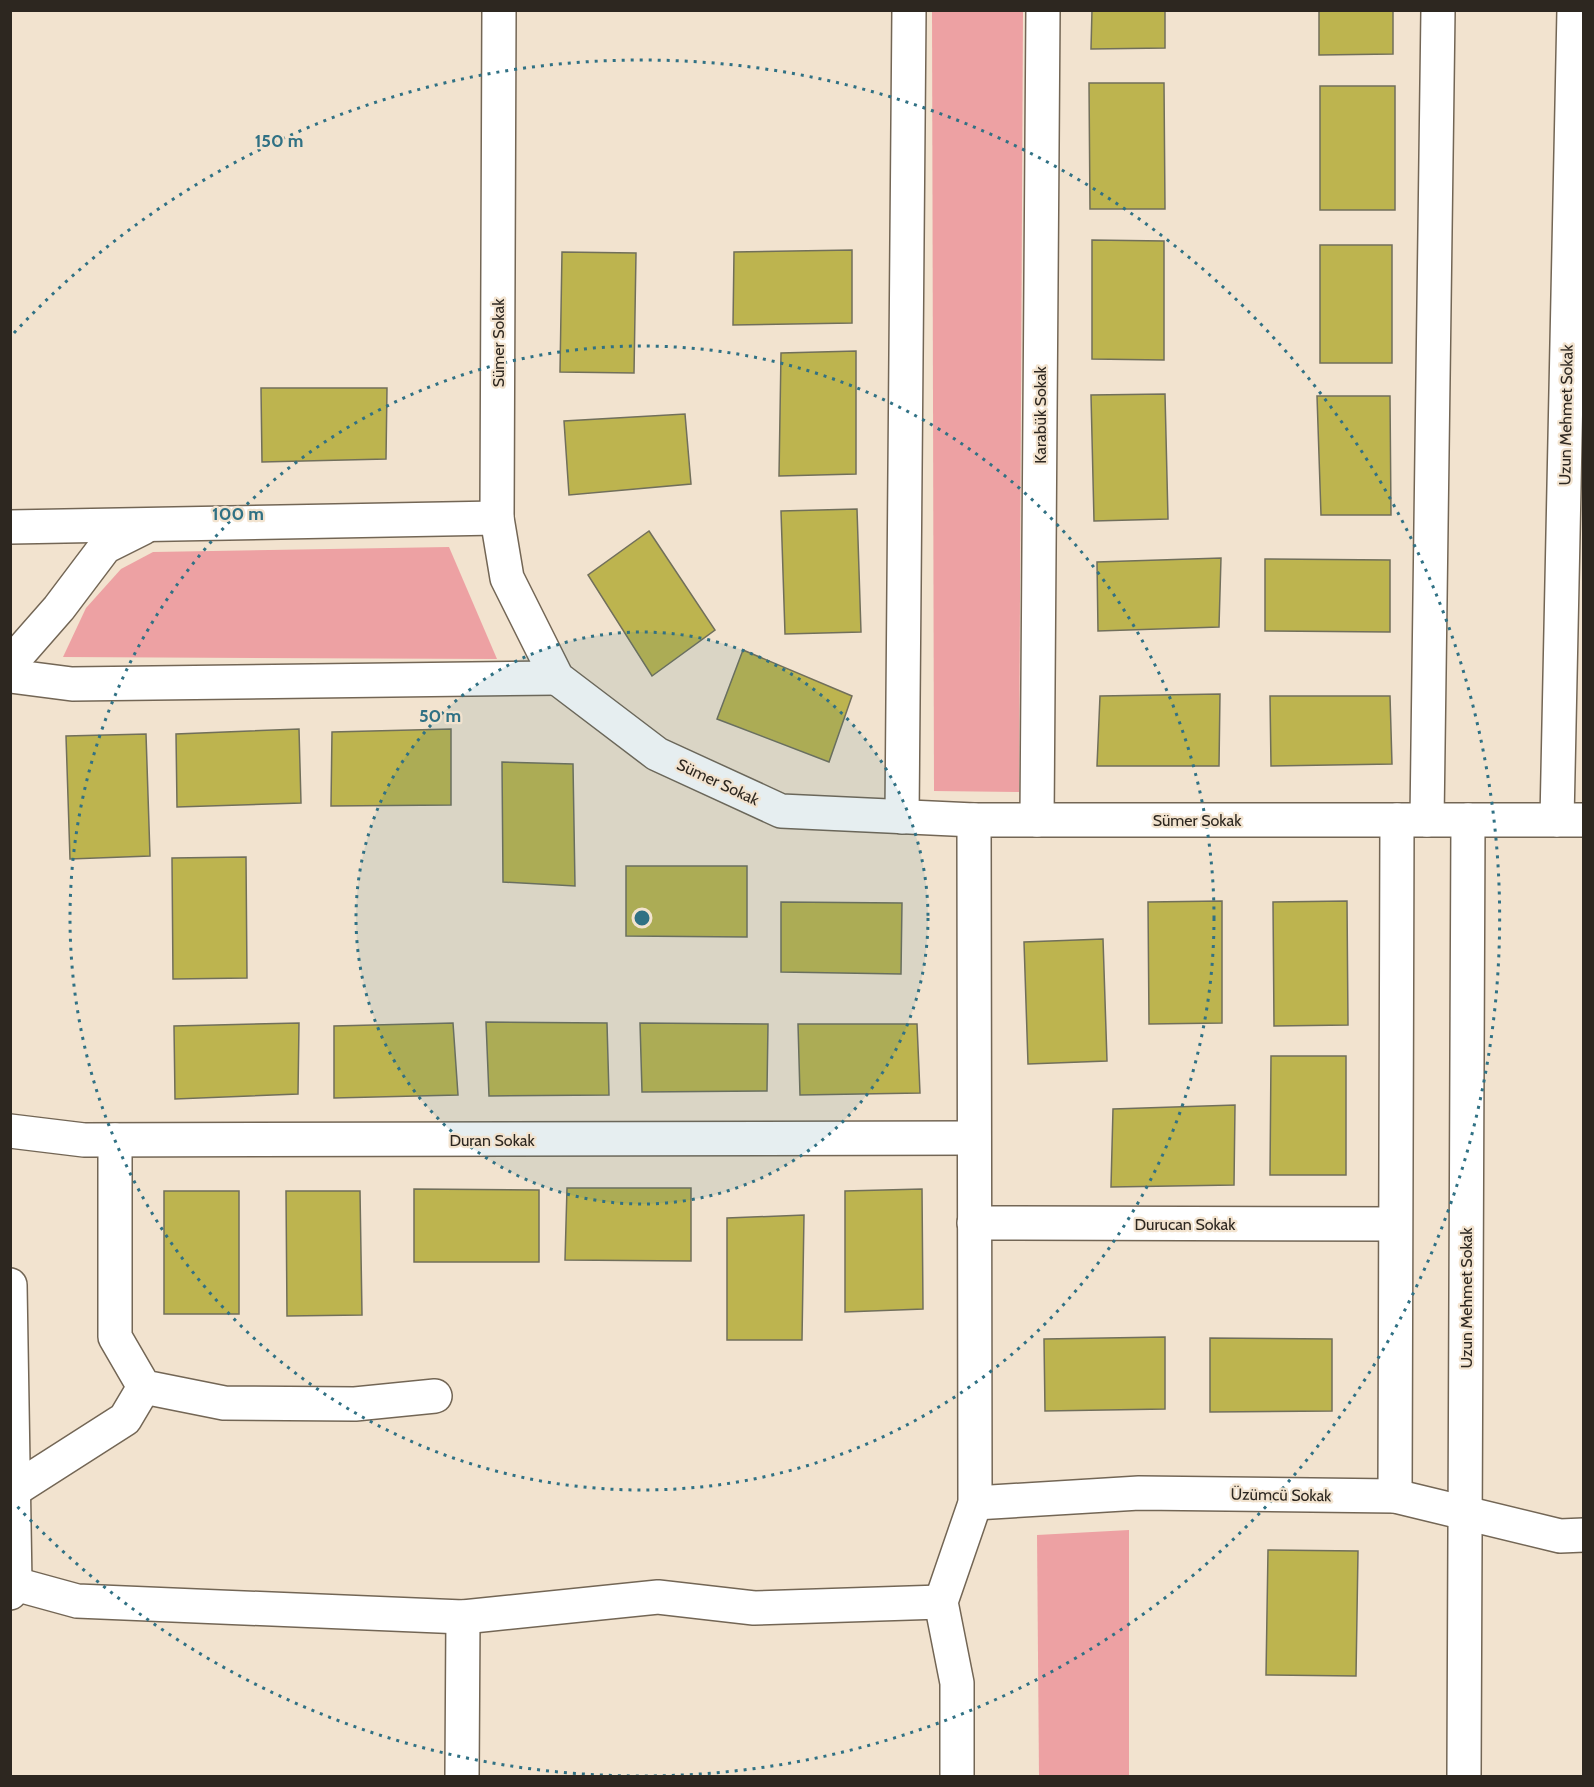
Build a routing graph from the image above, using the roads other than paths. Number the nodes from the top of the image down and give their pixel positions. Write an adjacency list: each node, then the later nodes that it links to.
1 (500, 10): 6 (street, Sümer Sokak)
2 (909, 10): 12 (street)
3 (1043, 10): 14 (street, Karabük Sokak)
4 (1438, 10): 15 (street)
5 (1574, 10): 17 (street, Uzun Mehmet Sokak)
6 (497, 518): 7 (street); 11 (street, Sümer Sokak)
7 (149, 525): 8 (street); 9 (street)
8 (10, 527)
9 (10, 664)
10 (10, 676): 11 (street)
11 (557, 678): 12 (street, Sümer Sokak)
12 (902, 817): 13 (street, Sümer Sokak)
13 (974, 820): 14 (street, Sümer Sokak); 19 (street)
14 (1036, 820): 15 (street, Sümer Sokak)
15 (1412, 820): 16 (street, Sümer Sokak); 22 (street)
16 (1468, 820): 17 (street, Sümer Sokak); 29 (street, Uzun Mehmet Sokak)
17 (1570, 820)
18 (10, 1131): 20 (street, Duran Sokak)
19 (974, 1138): 20 (street, Duran Sokak); 21 (street)
20 (115, 1140): 24 (street)
21 (974, 1223): 22 (street, Durucan Sokak); 28 (street)
22 (1395, 1224): 27 (street)
23 (10, 1285): 26 (street)
24 (144, 1387): 25 (street); 26 (street)
25 (435, 1396)
26 (12, 1490): 31 (street)
27 (1395, 1496): 28 (street, Üzümcü Sokak); 29 (street, Üzümcü Sokak)
28 (975, 1503): 32 (street)
29 (1465, 1512): 30 (street, Üzümcü Sokak); 36 (street, Uzun Mehmet Sokak)
30 (1584, 1535)
31 (13, 1589): 33 (street)
32 (941, 1602): 33 (street); 35 (street)
33 (463, 1617): 34 (street)
34 (462, 1776)
35 (957, 1776)
36 (1464, 1776)

